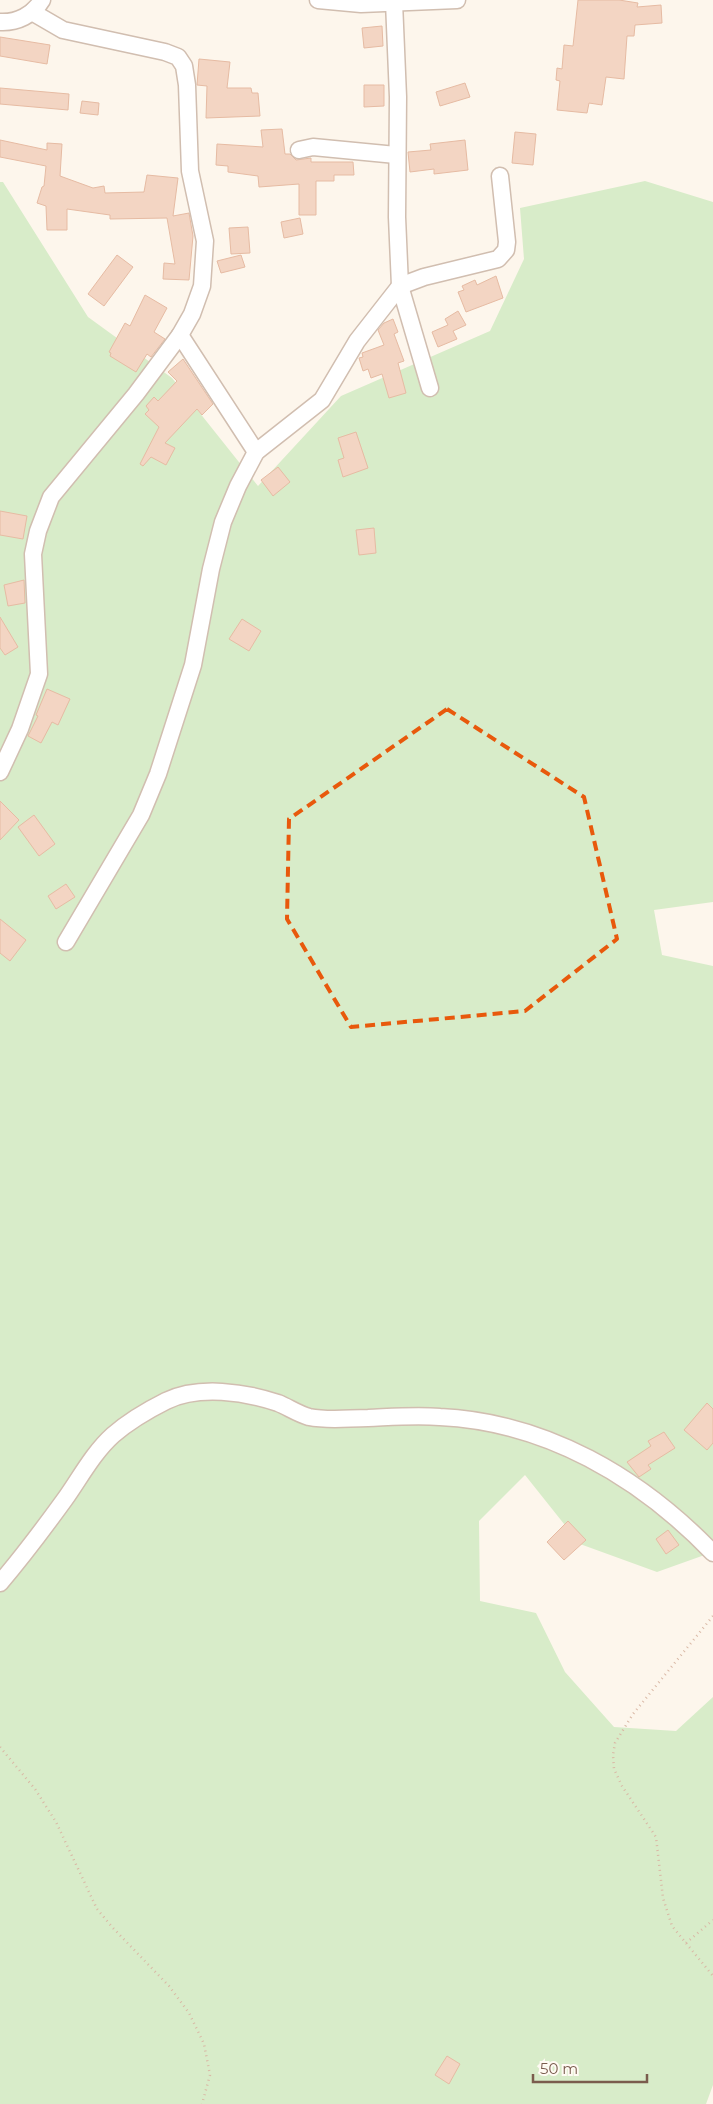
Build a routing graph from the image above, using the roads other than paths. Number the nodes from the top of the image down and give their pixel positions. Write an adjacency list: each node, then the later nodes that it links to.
1 (318, 0): 3 (street)
2 (457, 0): 3 (street)
3 (394, 2): 7 (street)
4 (37, 6): 5 (street); 10 (street)
5 (0, 22)
6 (299, 150): 7 (street)
7 (396, 156): 9 (street)
8 (500, 176): 9 (street)
9 (400, 286): 11 (street); 12 (street)
10 (180, 335): 12 (street); 13 (street)
11 (430, 388)
12 (256, 452): 14 (street)
13 (0, 772)
14 (66, 942)
15 (713, 1553): 16 (street)
16 (0, 1583)

